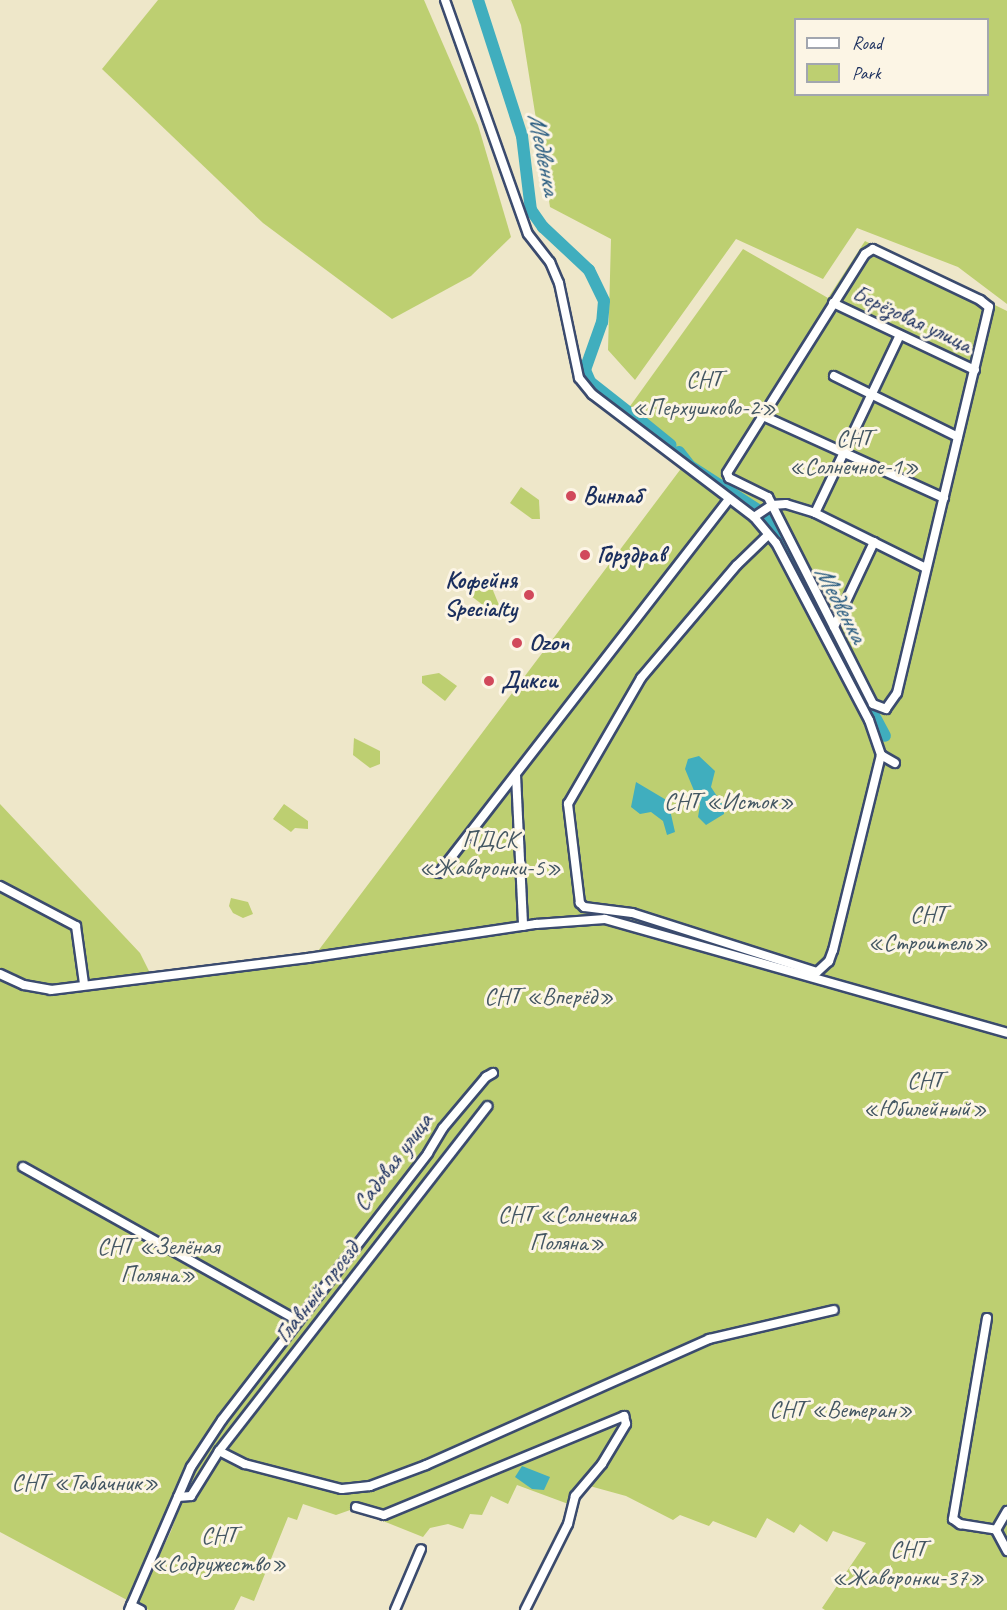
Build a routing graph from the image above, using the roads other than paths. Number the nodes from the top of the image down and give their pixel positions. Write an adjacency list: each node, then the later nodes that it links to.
1 (445, 0): 11 (street)
2 (833, 303): 3 (street, Берёзовая улица); 4 (street); 7 (street)
3 (900, 335): 4 (street, Берёзовая улица); 6 (street)
4 (975, 370): 8 (street)
5 (834, 376): 6 (street)
6 (872, 395): 8 (street); 9 (street)
7 (761, 415): 9 (street); 12 (street)
8 (958, 437): 10 (street)
9 (843, 454): 10 (street); 13 (street)
10 (944, 498): 17 (street)
11 (729, 499): 14 (street); 21 (street)
12 (772, 505): 13 (street); 14 (street); 18 (street)
13 (815, 513): 16 (street)
14 (754, 518): 15 (street)
15 (768, 535): 19 (street); 19 (street)
16 (874, 542): 17 (street); 18 (street)
17 (926, 568): 18 (street)
18 (834, 627)
19 (881, 756): 20 (street)
20 (895, 763)
21 (516, 774): 22 (street); 24 (street)
22 (432, 871)
23 (0, 886): 26 (street)
24 (523, 926): 26 (street); 27 (street)
25 (0, 974): 26 (street)
26 (84, 984)
27 (1007, 1033)
28 (493, 1073): 33 (street, Садовая улица)
29 (488, 1106): 34 (street, Главный проезд)
30 (22, 1167): 33 (street)
31 (834, 1310): 34 (street)
32 (987, 1318): 38 (street)
33 (298, 1320): 35 (street, Садовая улица)
34 (219, 1451): 35 (street, Главный проезд)
35 (178, 1497): 41 (street, Садовая улица)
36 (356, 1507): 44 (street)
37 (1007, 1511): 38 (street)
38 (996, 1530): 40 (street)
39 (421, 1549): 43 (street)
40 (1007, 1551)
41 (130, 1608): 42 (street)
42 (141, 1610)
43 (394, 1610)
44 (525, 1610)

